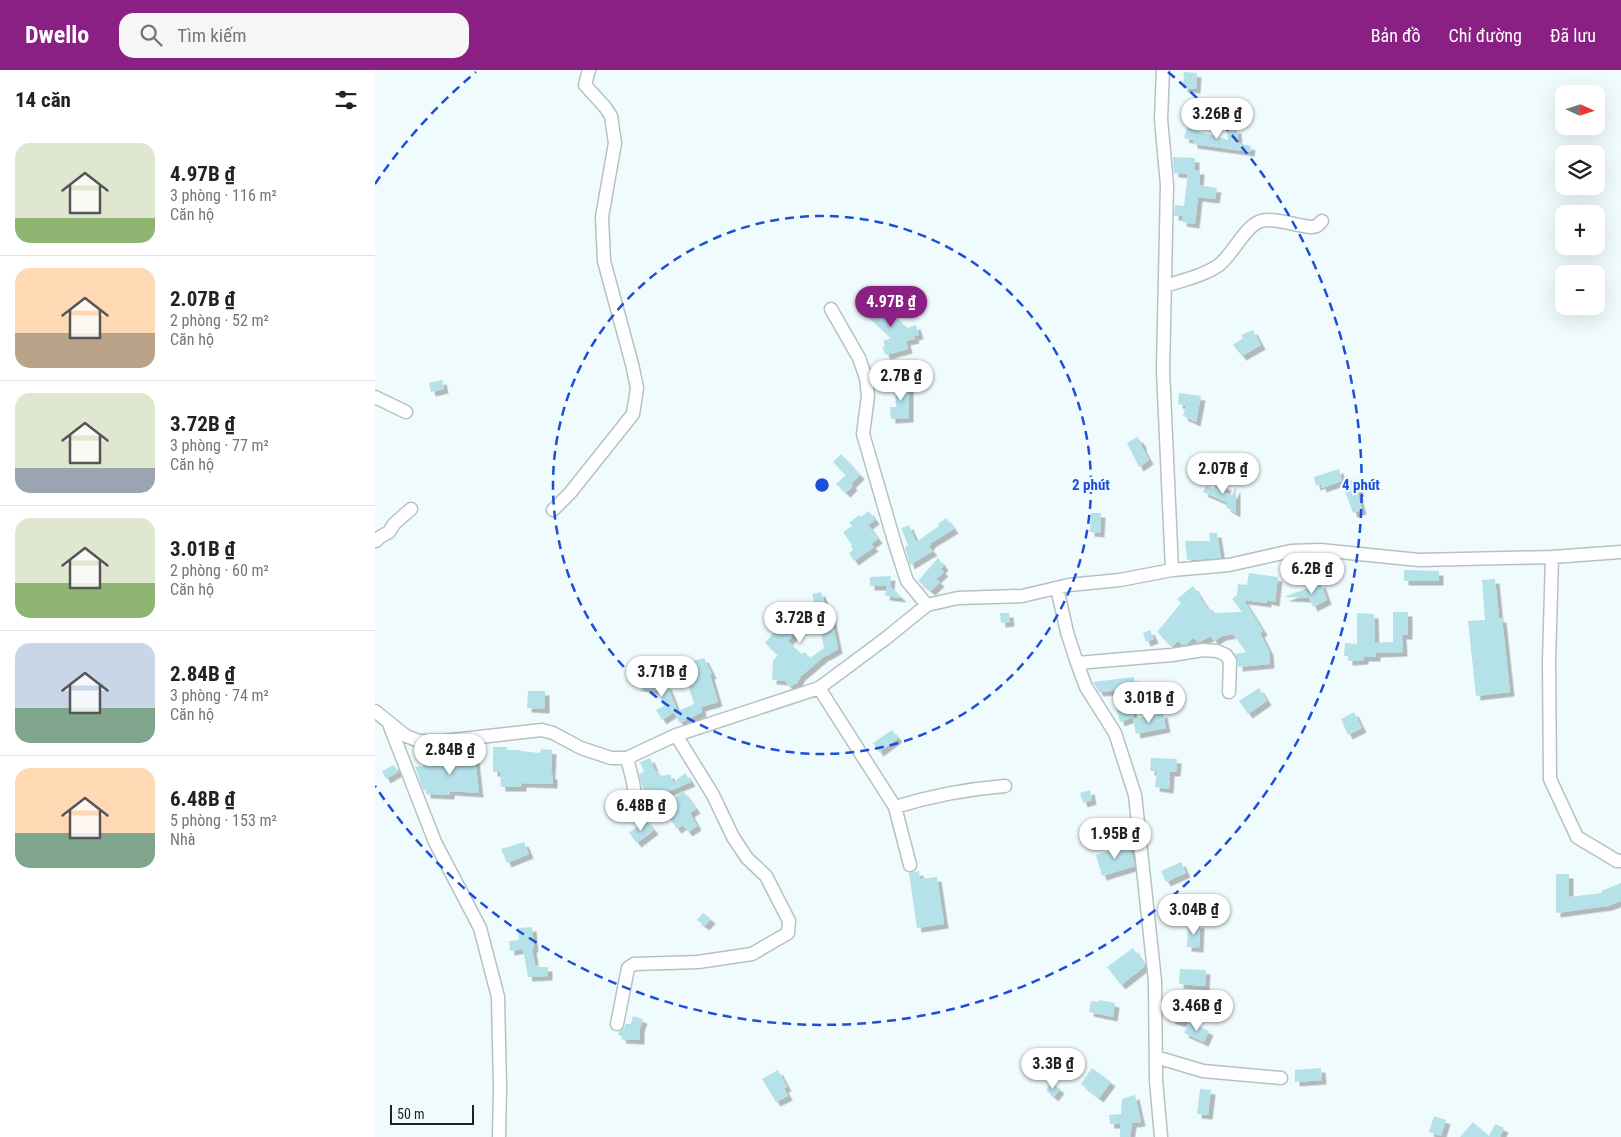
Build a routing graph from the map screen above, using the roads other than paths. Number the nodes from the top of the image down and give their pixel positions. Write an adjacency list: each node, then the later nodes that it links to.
1 (589, 70): 9 (street)
2 (1163, 70): 4 (street)
3 (1322, 221): 4 (street)
4 (1165, 286): 13 (street)
5 (831, 310): 15 (street)
6 (375, 397): 7 (street)
7 (406, 412)
8 (411, 509): 10 (street)
9 (553, 510)
10 (375, 540)
11 (1621, 552): 12 (street)
12 (1552, 557): 13 (street); 26 (street)
13 (1172, 570): 14 (street)
14 (1057, 588): 15 (street); 16 (street)
15 (927, 604): 17 (street)
16 (1077, 663): 18 (street); 29 (street)
17 (819, 688): 21 (street); 25 (street)
18 (1229, 692)
19 (375, 711): 20 (street)
20 (388, 722): 22 (street); 31 (street)
21 (677, 735): 22 (street); 28 (street)
22 (627, 758): 24 (street)
23 (1005, 786): 25 (street)
24 (635, 795)
25 (895, 806): 27 (street)
26 (1621, 861)
27 (910, 865)
28 (617, 1024)
29 (1156, 1057): 30 (street); 32 (street)
30 (1281, 1078)
31 (499, 1137)
32 (1161, 1137)

